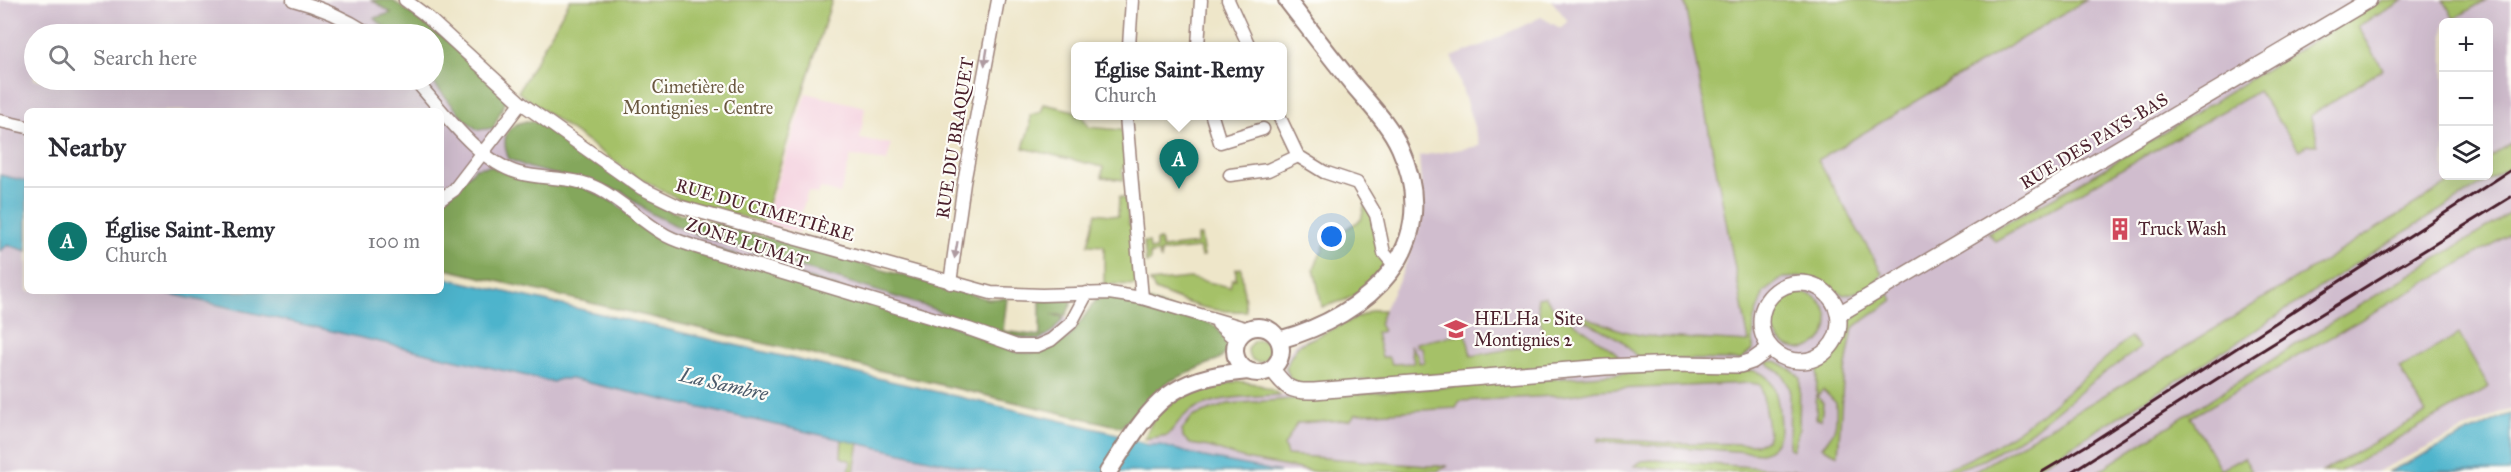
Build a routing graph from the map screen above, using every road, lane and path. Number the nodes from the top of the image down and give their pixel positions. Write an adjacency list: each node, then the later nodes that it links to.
1 (293, 0): 9 (street)
2 (405, 0): 10 (street, RUE DU CIMETIÈRE)
3 (998, 0): 30 (street, RUE DU BRAQUET, one-way to 30)
4 (1132, 0): 12 (street)
5 (1201, 0): 13 (street)
6 (1228, 0): 14 (street)
7 (1287, 0): 29 (main road)
8 (2369, 0): 33 (street, RUE DES PAYS-BAS)
9 (355, 24)
10 (435, 24)
11 (444, 32): 16 (street, RUE DU CIMETIÈRE)
12 (1129, 42)
13 (1198, 42)
14 (1247, 42)
15 (424, 90): 17 (street, ZONE LUMAT)
16 (521, 103): 25 (street); 30 (street, RUE DU CIMETIÈRE)
17 (441, 108)
18 (444, 111): 25 (street, ZONE LUMAT)
19 (1126, 120): 32 (street)
20 (1213, 120): 24 (street)
21 (1281, 120): 26 (street)
22 (0, 121): 23 (street)
23 (24, 126)
24 (1263, 129)
25 (482, 152): 28 (street); 31 (street, ZONE LUMAT)
26 (1298, 156): 27 (street); 29 (street)
27 (1230, 175)
28 (444, 196)
29 (1395, 266): 34 (main road)
30 (950, 283): 31 (street, RUE DU CIMETIÈRE)
31 (1088, 293): 32 (street, RUE DU CIMETIÈRE)
32 (1142, 298): 35 (street, RUE DU CIMETIÈRE)
33 (1839, 314): 36 (street); 36 (street)
34 (1279, 340): 35 (main road); 37 (main road)
35 (1240, 342): 38 (main road); 39 (main road)
36 (1770, 348): 37 (street)
37 (1272, 369): 38 (main road)
38 (1248, 370): 39 (main road)
39 (1216, 373): 40 (main road)
40 (1108, 472)

